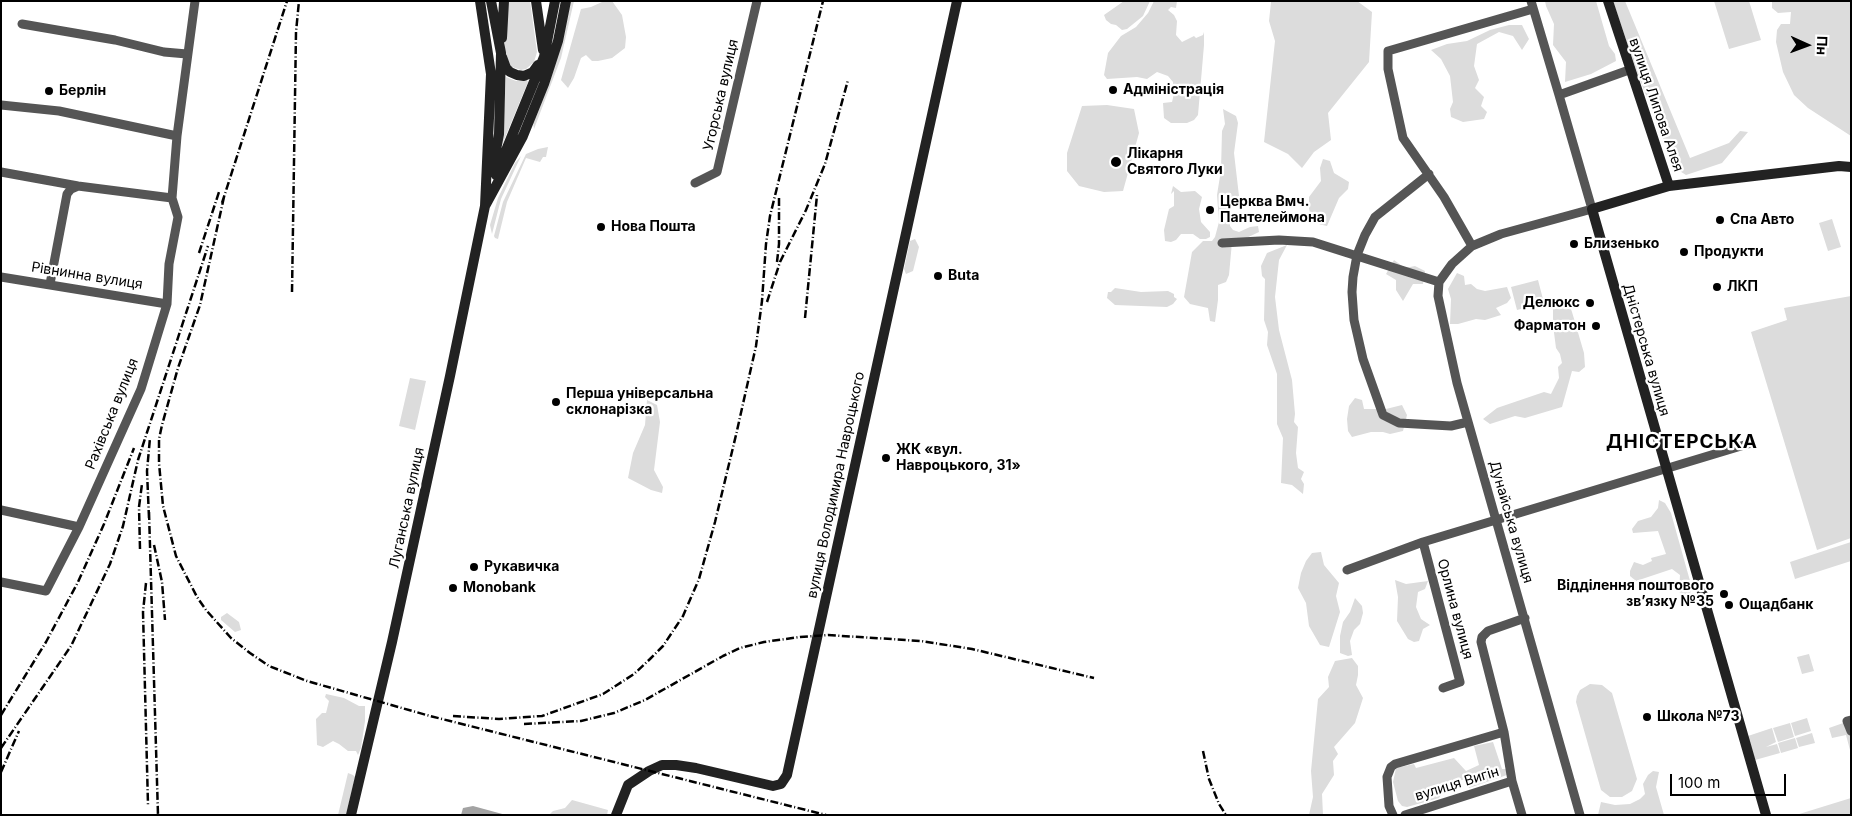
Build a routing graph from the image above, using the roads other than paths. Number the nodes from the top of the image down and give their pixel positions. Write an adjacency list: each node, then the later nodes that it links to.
1 (195, 1): 14 (street, Рахівська вулиця)
2 (480, 1): 27 (street, Луганська вулиця)
3 (491, 1): 13 (street)
4 (504, 1): 13 (street)
5 (536, 1): 15 (street)
6 (555, 1): 15 (street)
7 (566, 1): 27 (street, Луганська вулиця)
8 (757, 1): 23 (street, Угорська вулиця)
9 (957, 1): 52 (street, вулиця Володимира Навроцького)
10 (1608, 1): 16 (street, вулиця Липова Алея)
11 (1532, 5): 17 (street, Дністерська вулиця); 22 (street)
12 (22, 24): 14 (street)
13 (501, 53): 15 (street); 27 (street)
14 (187, 54): 19 (street, Рахівська вулиця)
15 (544, 57): 27 (street)
16 (1629, 70): 17 (street); 25 (street, вулиця Липова Алея)
17 (1560, 95): 28 (street, Дністерська вулиця)
18 (1, 105): 19 (street)
19 (177, 136): 26 (street, Рахівська вулиця)
20 (1851, 168): 25 (street, вулиця Липова Алея)
21 (1, 172): 24 (street)
22 (1429, 174): 30 (street); 31 (street)
23 (695, 183)
24 (78, 186): 26 (street); 34 (street)
25 (1669, 186): 28 (street)
26 (172, 198): 35 (street, Рахівська вулиця)
27 (484, 206): 51 (street, Луганська вулиця)
28 (1592, 209): 30 (street); 38 (street, Дністерська вулиця)
29 (1222, 242): 31 (street)
30 (1472, 246): 33 (street)
31 (1357, 255): 33 (street); 36 (street)
32 (1, 277): 34 (street, Рівнинна вулиця)
33 (1439, 282): 36 (street, Дунайська вулиця)
34 (50, 284): 35 (street, Рівнинна вулиця)
35 (167, 304): 41 (street, Рахівська вулиця)
36 (1468, 422): 40 (street, Дунайська вулиця)
37 (1751, 443): 38 (street)
38 (1667, 470): 40 (street); 57 (street, Дністерська вулиця)
39 (1, 510): 41 (street)
40 (1497, 520): 42 (street); 45 (street, Дунайська вулиця)
41 (79, 527): 44 (street, Рахівська вулиця)
42 (1423, 542): 43 (street); 46 (street, Орлина вулиця)
43 (1347, 570)
44 (1, 582)
45 (1525, 618): 49 (street); 56 (street, Дунайська вулиця)
46 (1443, 688)
47 (1851, 720): 48 (street)
48 (1851, 731)
49 (1504, 732): 50 (street); 53 (street)
50 (1512, 781): 54 (street, вулиця Вигін); 55 (street, вулиця Вигін)
51 (351, 815)
52 (616, 815)
53 (1393, 815)
54 (1405, 815)
55 (1522, 815)
56 (1580, 815)
57 (1766, 815)

